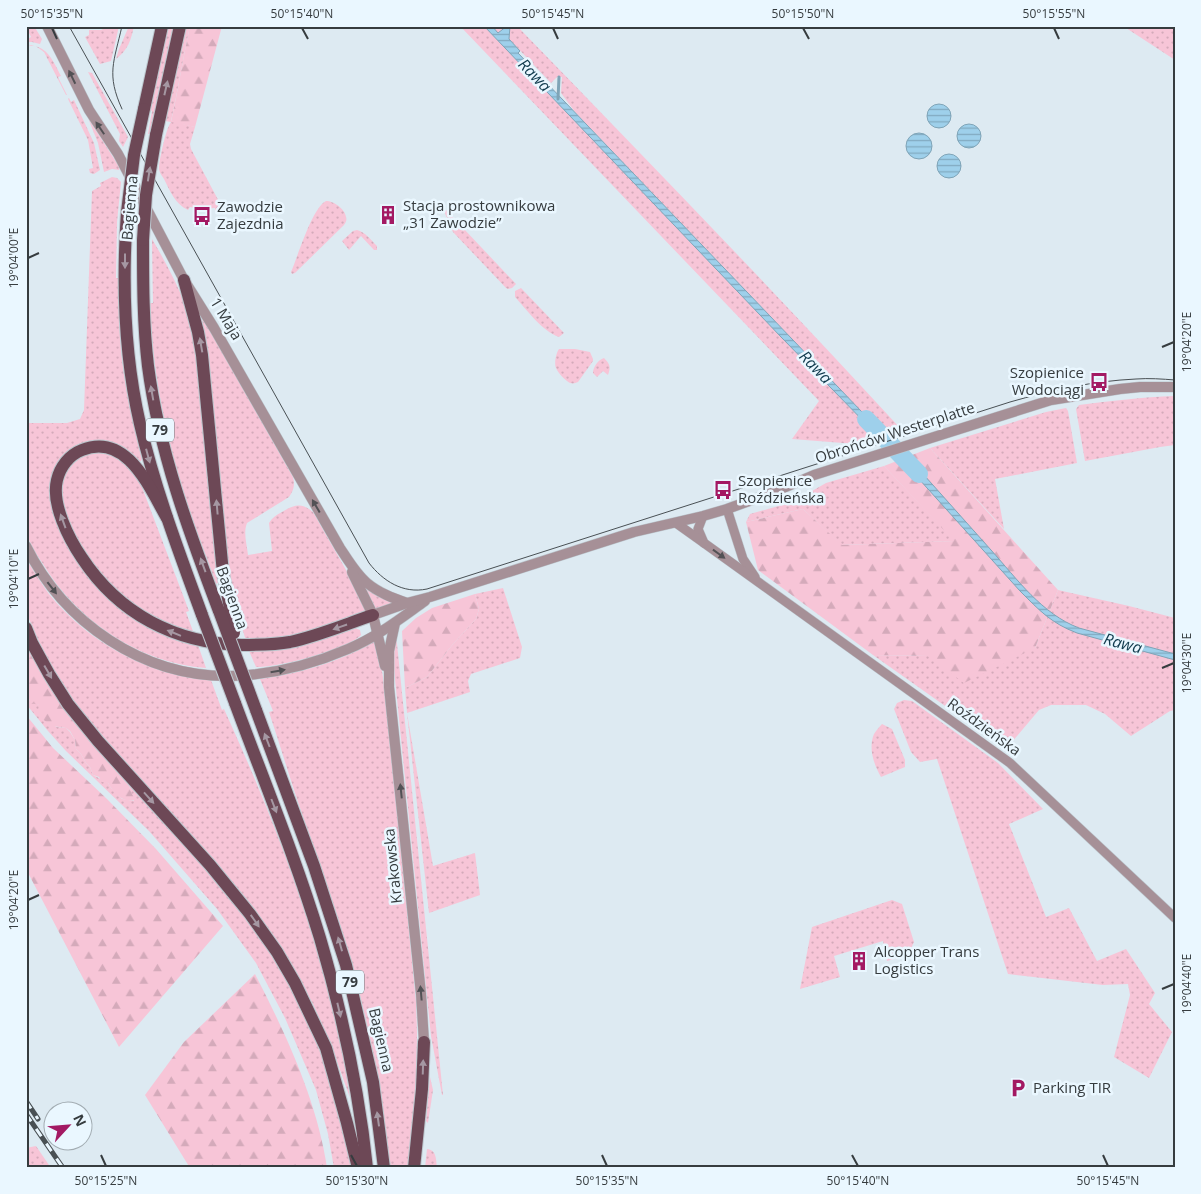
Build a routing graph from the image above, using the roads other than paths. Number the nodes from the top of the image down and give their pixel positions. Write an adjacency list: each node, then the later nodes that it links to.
1 (47, 26): 4 (street, 1 Maja, one-way to 1)
2 (162, 26): 8 (main road, Bagienna / 79, one-way to 8, bridge)
3 (180, 26): 16 (main road, Bagienna / 79, one-way to 3, bridge)
4 (184, 280): 12 (street, 1 Maja, one-way to 4); 16 (main road, one-way to 4)
5 (1175, 387): 6 (street, Obrońców Westerplatte)
6 (727, 508): 7 (street, Obrońców Westerplatte); 13 (street, Roździeńska)
7 (703, 516): 9 (street, Obrońców Westerplatte); 10 (street)
8 (167, 518): 17 (main road, one-way to 8); 25 (main road, Bagienna / 79, one-way to 25, bridge)
9 (676, 523): 10 (street, Roździeńska); 14 (street, Obrońców Westerplatte)
10 (704, 544): 13 (street, Roździeńska, one-way to 13)
11 (26, 546): 20 (street, Obrońców Westerplatte, one-way to 20)
12 (340, 548): 15 (street, 1 Maja); 17 (street, Krakowska)
13 (758, 582): 22 (street, Roździeńska)
14 (430, 597): 15 (street, Obrońców Westerplatte); 18 (street, Obrońców Westerplatte)
15 (407, 602): 17 (street, Obrońców Westerplatte)
16 (224, 610): 26 (main road, Bagienna / 79, one-way to 16, bridge)
17 (373, 615): 20 (street, Krakowska)
18 (395, 622): 20 (street, Obrońców Westerplatte); 21 (street, Krakowska)
19 (26, 628): 24 (main road, one-way to 24)
20 (378, 634): 21 (street, Krakowska)
21 (390, 687): 23 (street, Krakowska, one-way to 21)
22 (1175, 918)
23 (424, 1042): 27 (main road, one-way to 23)
24 (358, 1168)
25 (367, 1168)
26 (384, 1168)
27 (414, 1168)

